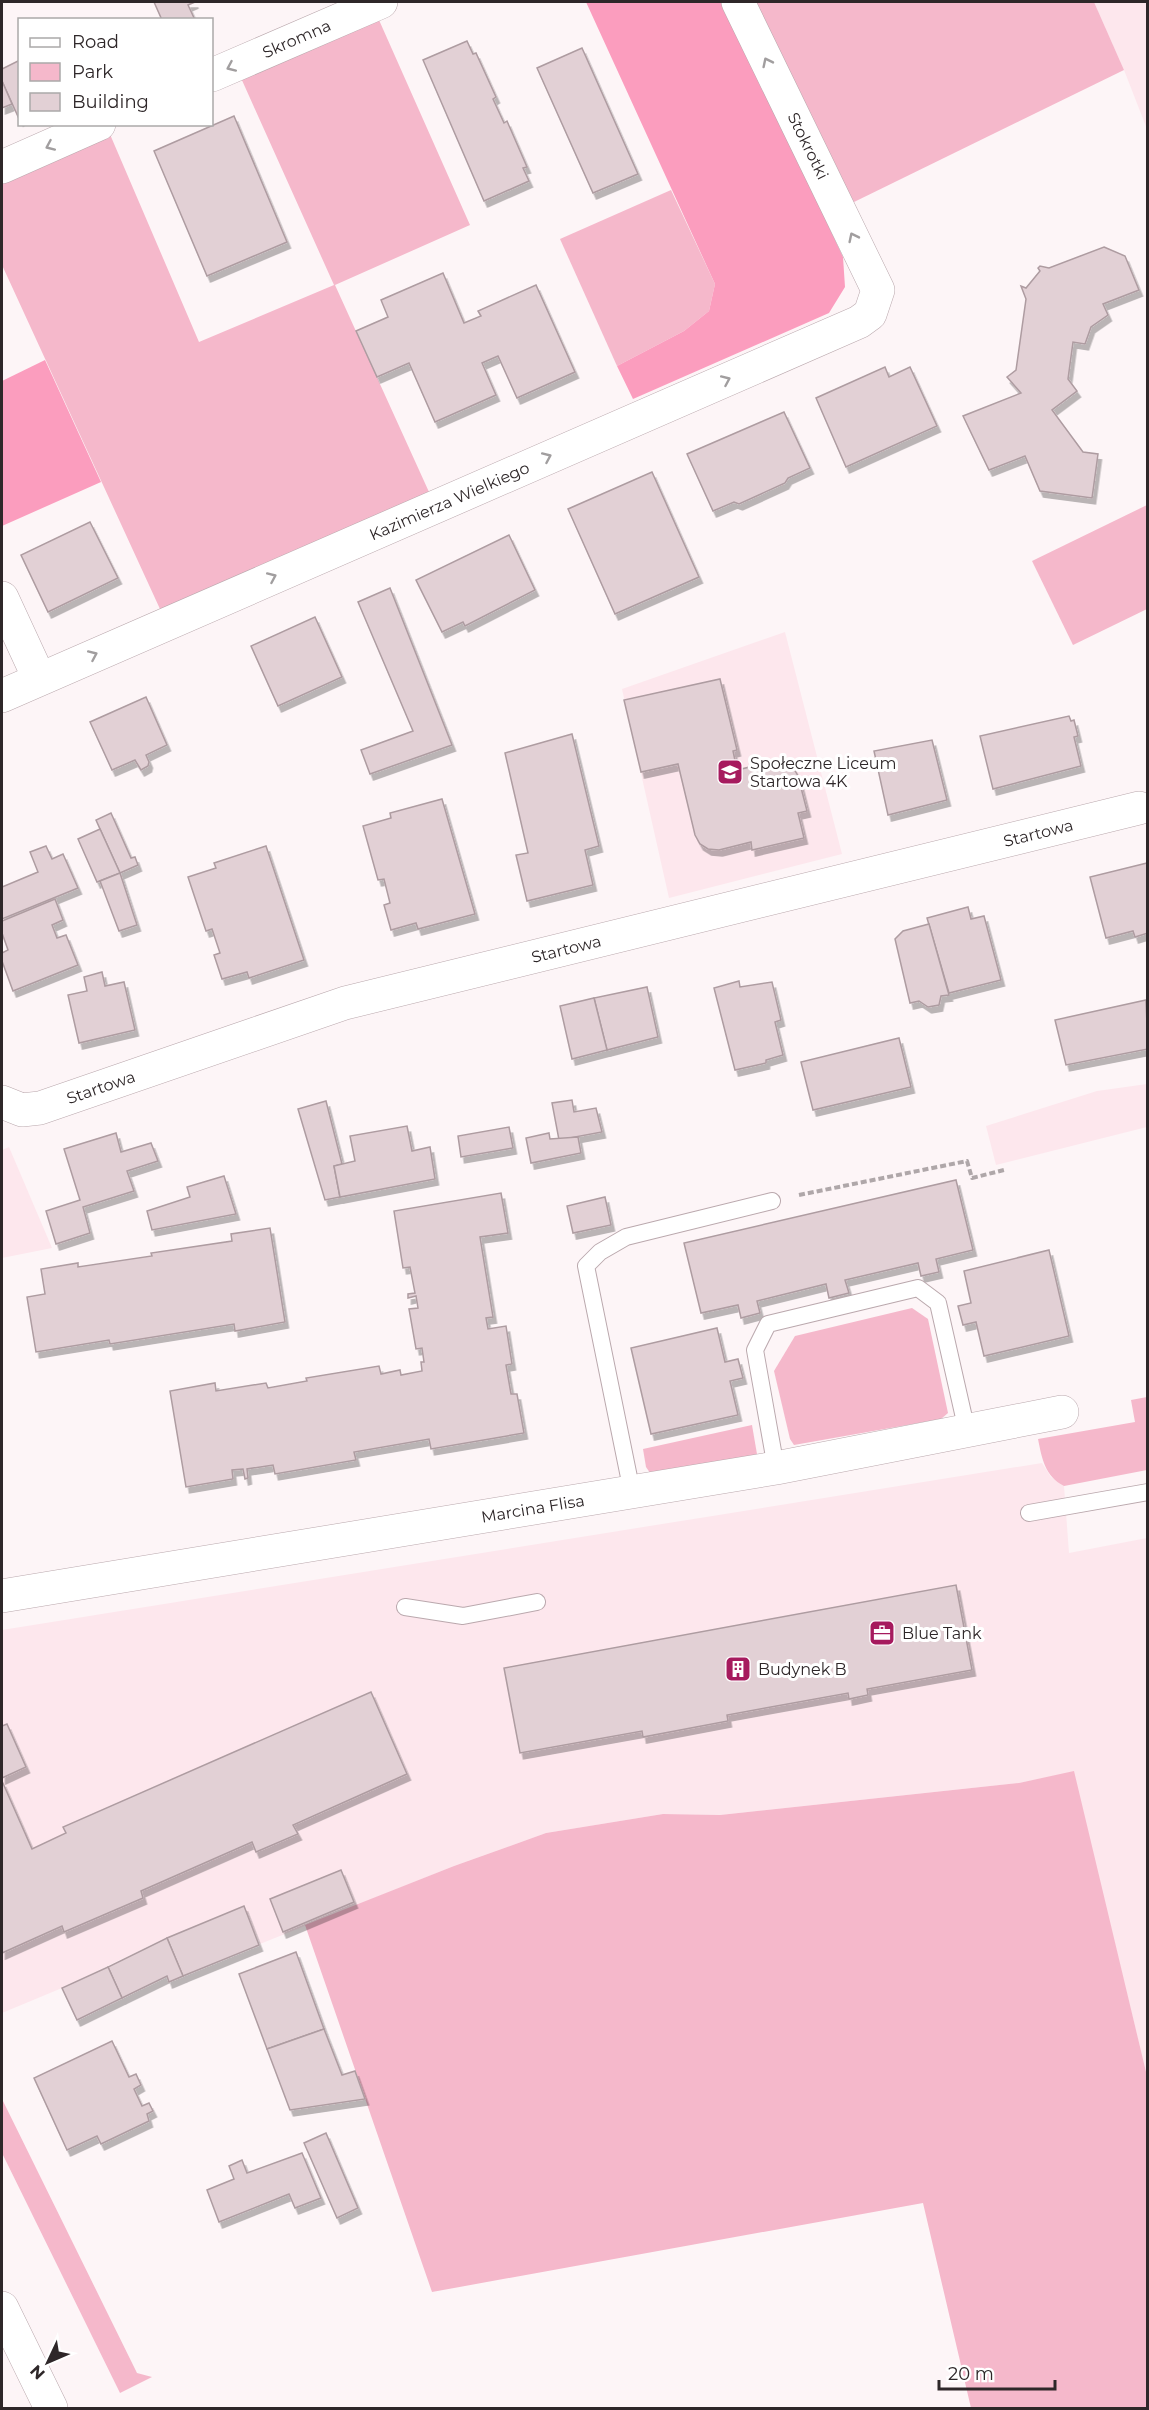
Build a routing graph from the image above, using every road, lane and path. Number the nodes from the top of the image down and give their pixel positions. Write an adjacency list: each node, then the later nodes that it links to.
1 (381, 2): 3 (street, Skromna, one-way to 3)
2 (738, 2): 6 (street, Stokrotki, one-way to 2)
3 (213, 75)
4 (94, 126): 5 (street, one-way to 5)
5 (2, 167)
6 (878, 290): 8 (street, Kazimierza Wielkiego, one-way to 6)
7 (2, 598): 8 (street)
8 (39, 678): 9 (street, Kazimierza Wielkiego)
9 (2, 696)
10 (1139, 808): 11 (street, Startowa)
11 (2, 1102)
12 (1005, 1170): 13 (path)
13 (772, 1201): 17 (lane)
14 (1062, 1412): 15 (street, Marcina Flisa)
15 (967, 1431): 16 (street, Marcina Flisa); 16 (lane)
16 (776, 1468): 17 (street, Marcina Flisa)
17 (632, 1492): 20 (street, Marcina Flisa)
18 (1148, 1492): 19 (lane)
19 (1029, 1513)
20 (2, 1596)
21 (537, 1602): 22 (lane)
22 (405, 1607)
23 (2, 2308): 24 (street)
24 (51, 2409)

